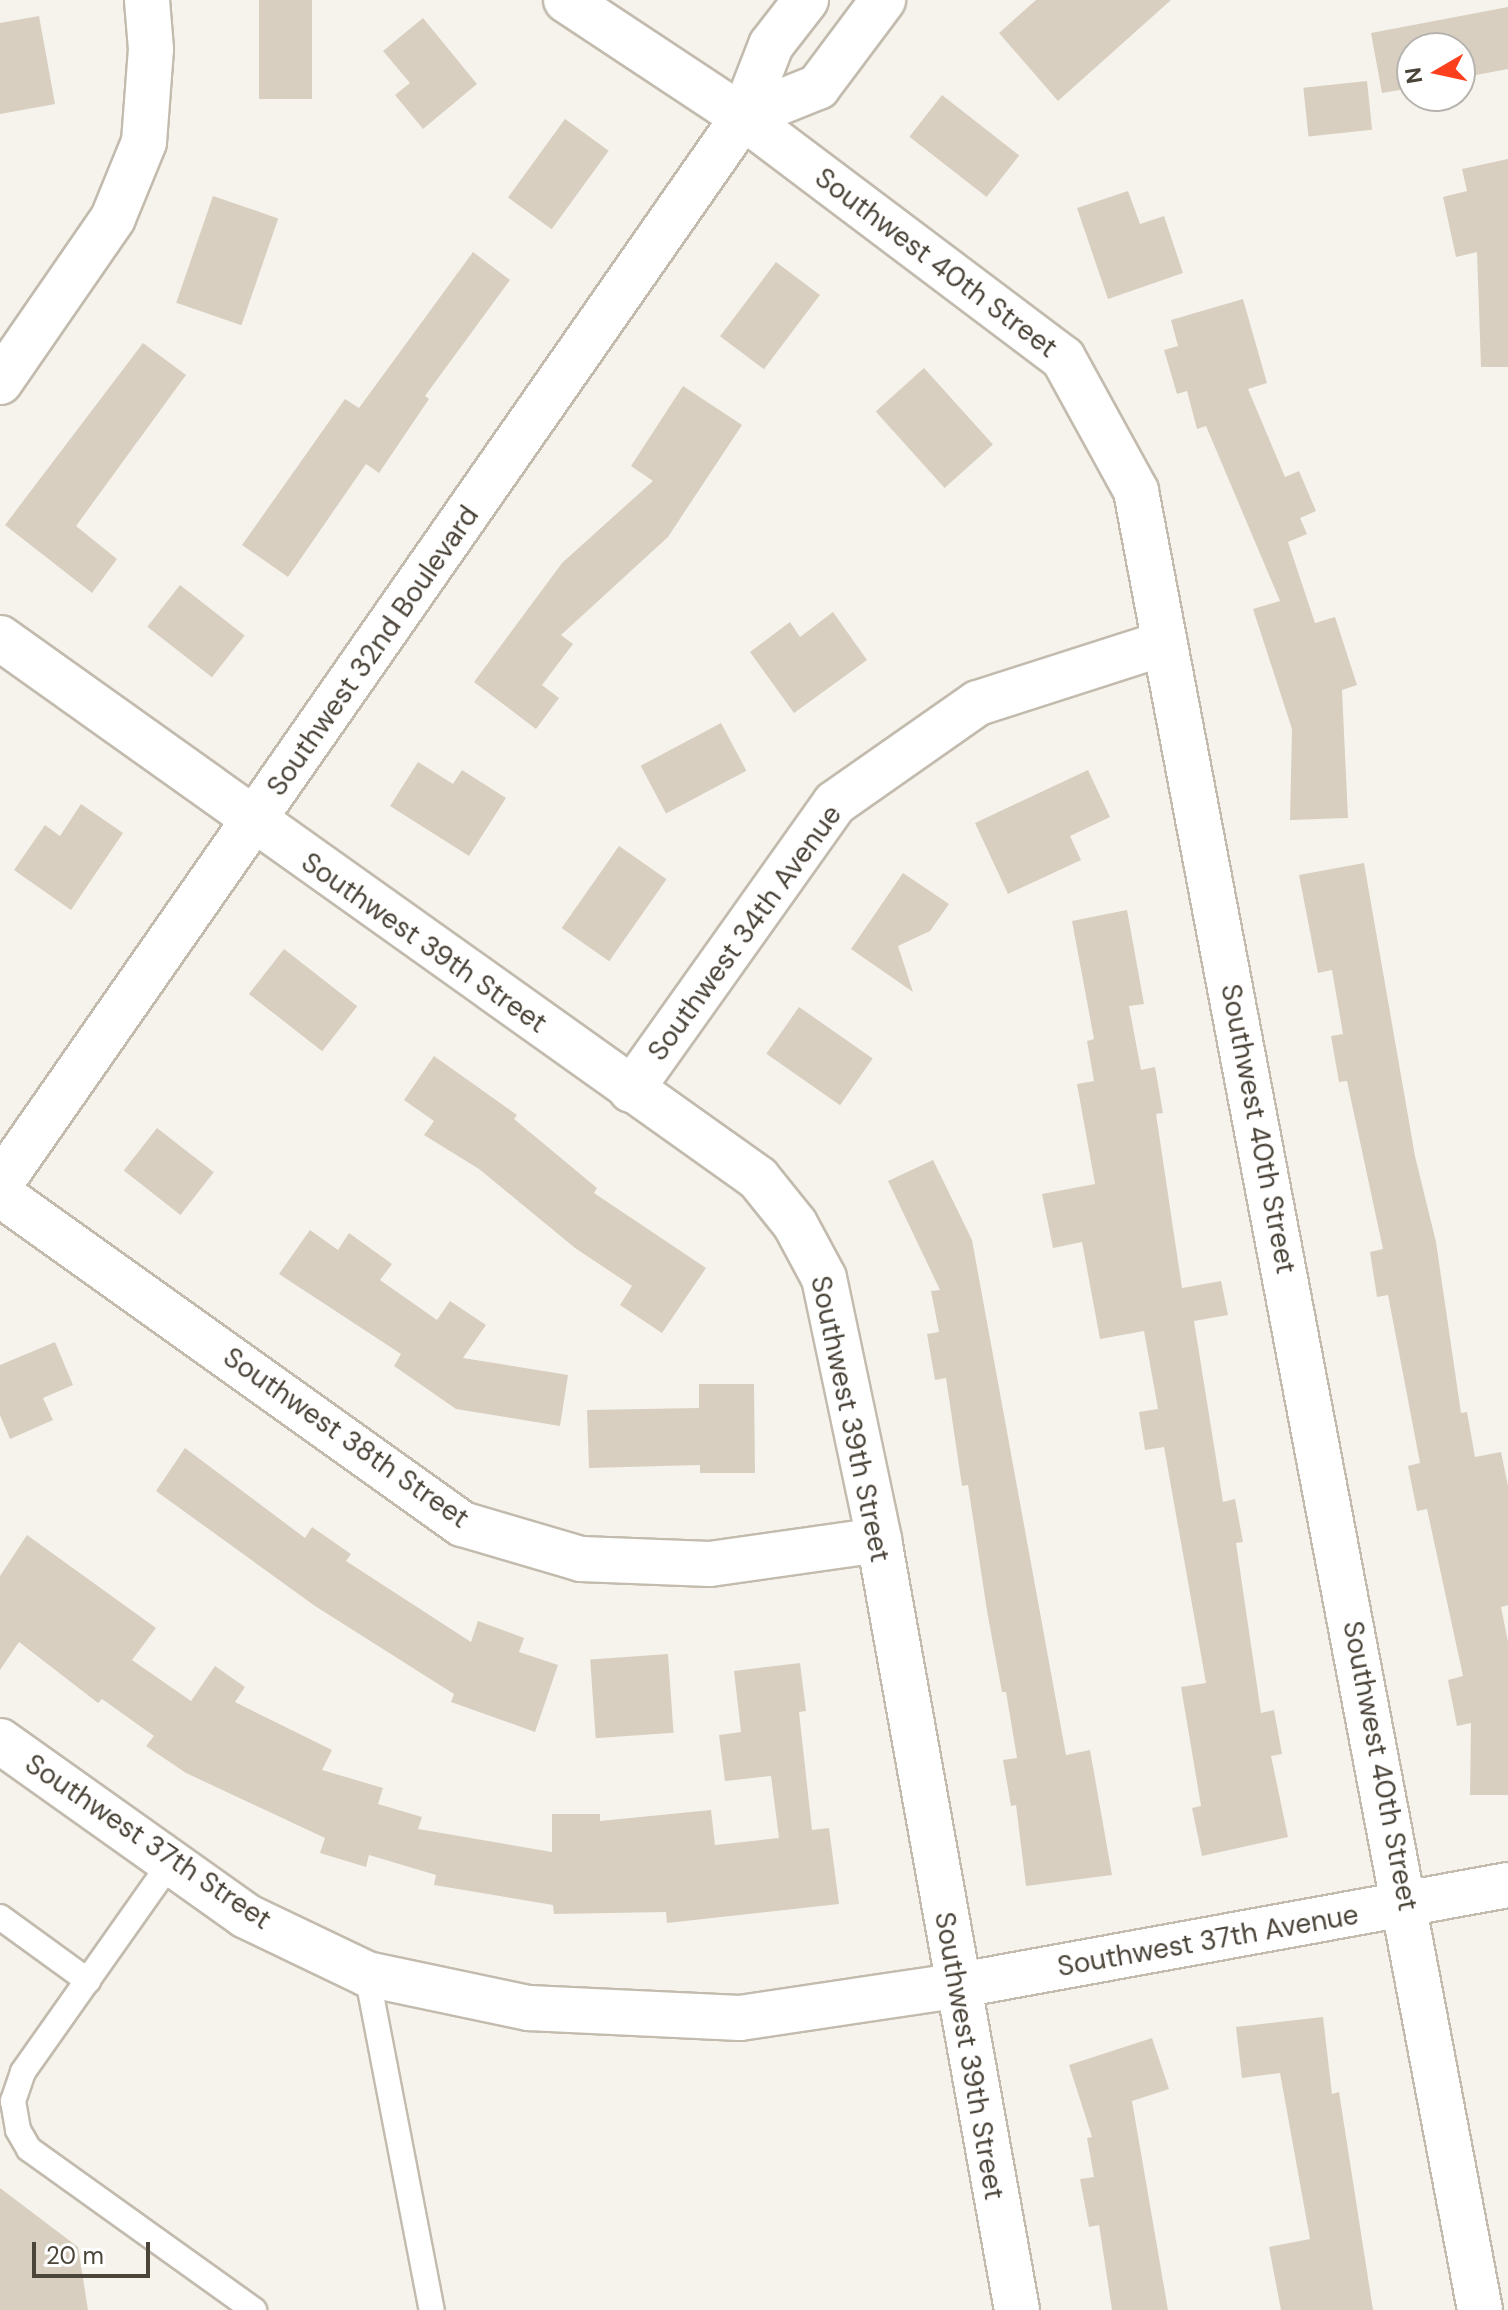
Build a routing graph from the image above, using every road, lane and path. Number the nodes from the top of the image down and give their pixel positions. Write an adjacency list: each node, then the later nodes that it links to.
1 (147, 0): 6 (street)
2 (566, 0): 5 (street, Southwest 40th Street)
3 (806, 0): 5 (street, Southwest 32nd Boulevard)
4 (883, 0): 5 (street)
5 (743, 117): 8 (street, Southwest 40th Street); 9 (street, Southwest 32nd Boulevard)
6 (0, 382)
7 (0, 638): 9 (street, Southwest 39th Street)
8 (1165, 643): 10 (street, Southwest 34th Avenue); 17 (street, Southwest 40th Street)
9 (254, 823): 10 (street, Southwest 39th Street); 11 (street, Southwest 32nd Boulevard)
10 (631, 1090): 13 (street, Southwest 39th Street)
11 (0, 1184)
12 (0, 1194): 13 (street, Southwest 38th Street)
13 (879, 1540): 21 (street, Southwest 39th Street)
14 (0, 1741): 15 (street, Southwest 37th Street)
15 (171, 1862): 19 (street, Southwest 37th Street); 20 (lane)
16 (1508, 1885): 17 (street, Southwest 37th Avenue)
17 (1406, 1905): 21 (street, Southwest 37th Avenue); 25 (street, Southwest 40th Street)
18 (0, 1917): 20 (lane)
19 (367, 1974): 21 (street, Southwest 37th Street); 23 (lane)
20 (88, 1981): 22 (lane)
21 (955, 1986): 24 (street, Southwest 39th Street)
22 (254, 2310)
23 (432, 2310)
24 (1017, 2310)
25 (1480, 2310)

